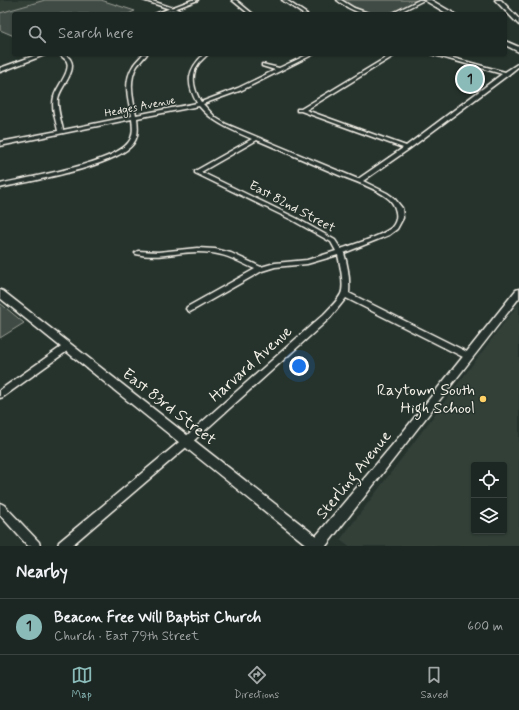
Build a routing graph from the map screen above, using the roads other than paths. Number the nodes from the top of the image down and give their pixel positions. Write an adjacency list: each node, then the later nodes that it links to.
1 (145, 0): 8 (street)
2 (196, 0): 8 (street)
3 (234, 0): 11 (street)
4 (284, 0): 12 (street)
5 (339, 0): 13 (street)
6 (427, 0): 14 (street); 15 (highway)
7 (498, 0): 16 (highway)
8 (172, 9): 9 (street); 10 (street)
9 (163, 12)
10 (182, 12)
11 (249, 12)
12 (302, 12)
13 (363, 12)
14 (398, 12)
15 (448, 12)
16 (518, 19)
17 (507, 44): 18 (highway)
18 (519, 50)
19 (38, 56): 28 (street)
20 (65, 56): 33 (street)
21 (143, 56): 32 (street)
22 (204, 56): 31 (street)
23 (308, 56): 29 (street, Hedges Avenue)
24 (392, 56): 36 (street)
25 (441, 56): 30 (street)
26 (519, 64): 30 (street)
27 (264, 65): 29 (street)
28 (0, 70)
29 (279, 70): 31 (street, Hedges Avenue)
30 (506, 74): 36 (street)
31 (198, 104): 32 (street, Hedges Avenue); 34 (street)
32 (134, 118): 33 (street, Hedges Avenue); 38 (street)
33 (62, 132): 35 (street, Hedges Avenue)
34 (257, 138): 37 (street); 39 (street, East 82nd Street)
35 (0, 144)
36 (407, 148): 37 (street)
37 (359, 182): 39 (street)
38 (0, 186)
39 (340, 252): 41 (street); 44 (street, East 82nd Street)
40 (138, 253): 41 (street)
41 (260, 269): 45 (street)
42 (519, 292): 47 (street, Sterling Avenue)
43 (0, 293): 46 (street, East 83rd Street)
44 (345, 294): 47 (street); 49 (street, Harvard Avenue)
45 (190, 309)
46 (67, 346): 48 (street); 49 (street, East 83rd Street)
47 (468, 356): 51 (street, Sterling Avenue)
48 (0, 394)
49 (187, 441): 51 (street, East 83rd Street); 53 (street, Harvard Avenue)
50 (0, 508): 52 (street)
51 (318, 545)
52 (35, 546)
53 (63, 546)

